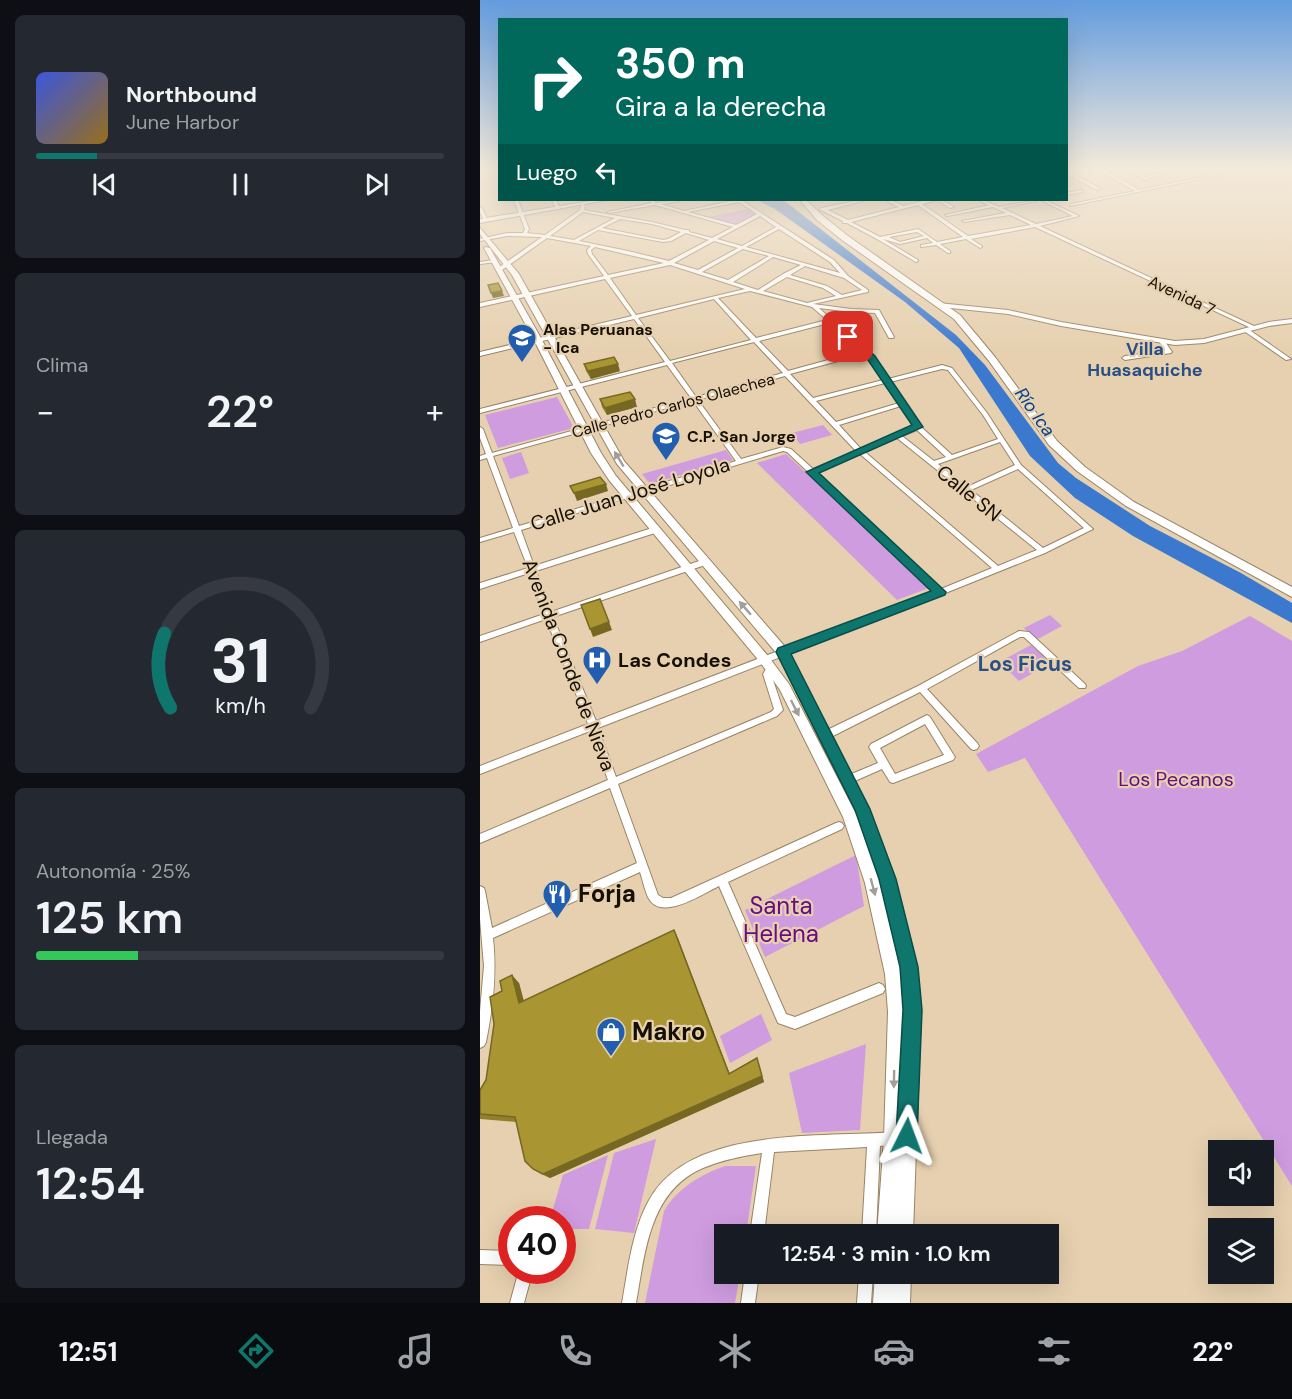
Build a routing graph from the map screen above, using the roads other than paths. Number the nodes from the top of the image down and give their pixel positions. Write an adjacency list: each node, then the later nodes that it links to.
1 (527, 230): 16 (street)
2 (552, 230): 17 (street)
3 (597, 230): 24 (street)
4 (602, 230): 15 (street)
5 (681, 230): 15 (street)
6 (732, 230): 23 (street)
7 (774, 230): 29 (street)
8 (783, 230): 39 (street)
9 (837, 230): 50 (main road)
10 (861, 230): 20 (street)
11 (955, 230): 21 (street)
12 (1013, 230): 21 (street)
13 (1043, 230): 55 (street, Avenida 7)
14 (1053, 230): 55 (street, Avenida 7)
15 (687, 231): 23 (street)
16 (525, 233): 17 (street); 22 (street)
17 (544, 237): 24 (street); 35 (street)
18 (885, 237): 19 (street); 19 (street); 20 (street)
19 (927, 237): 25 (street)
20 (879, 238): 32 (street)
21 (967, 238): 25 (street); 28 (street)
22 (483, 239): 35 (street)
23 (714, 240): 29 (street); 34 (street)
24 (574, 242): 26 (street)
25 (936, 244): 27 (street); 30 (street)
26 (594, 245): 34 (street); 40 (street)
27 (922, 246)
28 (980, 247)
29 (742, 248): 31 (street); 37 (street)
30 (948, 252)
31 (772, 256): 36 (street); 41 (street)
32 (916, 261)
33 (480, 263): 35 (street)
34 (670, 263): 37 (street); 40 (street)
35 (500, 264): 44 (street); 45 (street)
36 (804, 265): 38 (street); 39 (street)
37 (698, 272): 41 (street)
38 (785, 275): 43 (street); 46 (street)
39 (846, 276): 46 (street)
40 (605, 278): 44 (street); 52 (street)
41 (729, 282): 42 (street)
42 (753, 289): 43 (street); 47 (street)
43 (760, 291): 48 (street)
44 (526, 295): 45 (street); 56 (street)
45 (515, 297): 49 (street); 58 (street)
46 (842, 297): 48 (street)
47 (715, 298): 52 (street); 59 (street)
48 (806, 304): 51 (street)
49 (480, 305)
50 (941, 305): 60 (street); 102 (main road)
51 (813, 306): 53 (street); 57 (street)
52 (634, 317): 56 (street); 65 (street)
53 (830, 321): 59 (street); 61 (street)
54 (1292, 321): 55 (street)
55 (1254, 328): 60 (street); 64 (street)
56 (551, 337): 58 (street); 68 (street)
57 (891, 337)
58 (538, 340): 62 (street); 69 (street)
59 (757, 340): 65 (street); 66 (street)
60 (1162, 341): 63 (street)
61 (865, 352): 66 (street, Calle Pedro Carlos Olaechea); 67 (street)
62 (480, 354)
63 (1125, 358)
64 (1288, 359)
65 (668, 363): 68 (street); 70 (street)
66 (786, 374): 70 (street, Calle Pedro Carlos Olaechea); 71 (street)
67 (886, 380): 71 (street); 72 (street); 80 (street)
68 (578, 386): 69 (street); 74 (street)
69 (564, 390): 73 (street); 78 (street)
70 (694, 399): 74 (street, Calle Pedro Carlos Olaechea); 85 (street)
71 (812, 400): 75 (street)
72 (902, 404): 75 (street); 76 (street)
73 (480, 411)
74 (600, 425): 78 (street, Calle Pedro Carlos Olaechea); 89 (street, one-way to 74)
75 (834, 425): 81 (street)
76 (918, 427): 79 (street); 83 (street)
77 (480, 429): 82 (street, Avenida Conde de Nieva)
78 (583, 429): 82 (street, Calle Pedro Carlos Olaechea); 91 (street)
79 (897, 435): 81 (street); 86 (street, Calle SN)
80 (1000, 440): 83 (street); 87 (street)
81 (860, 452): 88 (street); 99 (street)
82 (490, 455): 84 (street, Calle Pedro Carlos Olaechea); 92 (street, Avenida Conde de Nieva)
83 (950, 457): 86 (street)
84 (480, 458)
85 (739, 461): 88 (street, Calle Juan José Loyola); 89 (street, Calle Juan José Loyola)
86 (932, 464): 90 (street, Calle SN)
87 (1020, 466): 90 (street); 95 (street)
88 (811, 472): 101 (street)
89 (643, 490): 91 (street, Calle Juan José Loyola); 96 (street)
90 (966, 490): 95 (street, Calle SN)
91 (628, 495): 92 (street, Calle Juan José Loyola); 93 (street)
92 (518, 528): 94 (street, Calle Juan José Loyola); 98 (street, Avenida Conde de Nieva)
93 (655, 530): 97 (street); 98 (street)
94 (480, 540)
95 (1042, 551): 99 (street)
96 (705, 562): 97 (street); 105 (street, one-way to 96)
97 (687, 568): 103 (street); 106 (street)
98 (532, 569): 100 (street); 103 (street, Avenida Conde de Nieva)
99 (997, 569): 101 (street)
100 (480, 586)
101 (940, 592): 105 (street)
102 (1292, 593)
103 (549, 616): 104 (street); 109 (street, Avenida Conde de Nieva)
104 (480, 639)
105 (783, 652): 106 (street); 110 (street)
106 (768, 664): 109 (street); 114 (street, one-way to 114); 115 (street)
107 (1082, 686): 108 (street)
108 (921, 688): 110 (street); 111 (street)
109 (593, 726): 113 (street); 115 (street, Avenida Conde de Nieva)
110 (826, 735): 114 (street)
111 (974, 746)
112 (883, 765): 112 (street); 114 (street)
113 (480, 770)
114 (841, 782): 126 (street)
115 (613, 783): 117 (street); 118 (street, Avenida Conde de Nieva)
116 (839, 826): 119 (street)
117 (480, 839)
118 (642, 866): 119 (street, Avenida Conde de Nieva); 122 (street)
119 (722, 881): 124 (street)
120 (480, 891): 121 (street)
121 (482, 907): 122 (street)
122 (489, 935): 123 (street)
123 (485, 989): 125 (street)
124 (879, 989)
125 (480, 1042)
126 (900, 1137): 127 (street); 131 (street); 132 (street)
127 (874, 1141): 128 (street); 130 (street)
128 (769, 1145): 129 (street); 141 (street)
129 (758, 1224)
130 (870, 1224)
131 (888, 1224)
132 (903, 1224)
133 (480, 1257): 134 (street)
134 (498, 1258)
135 (522, 1284): 140 (street)
136 (751, 1284): 142 (street)
137 (865, 1284): 143 (street)
138 (884, 1284): 144 (street)
139 (901, 1284): 145 (street)
140 (517, 1303)
141 (629, 1303)
142 (748, 1303)
143 (864, 1303)
144 (883, 1303)
145 (900, 1303)

